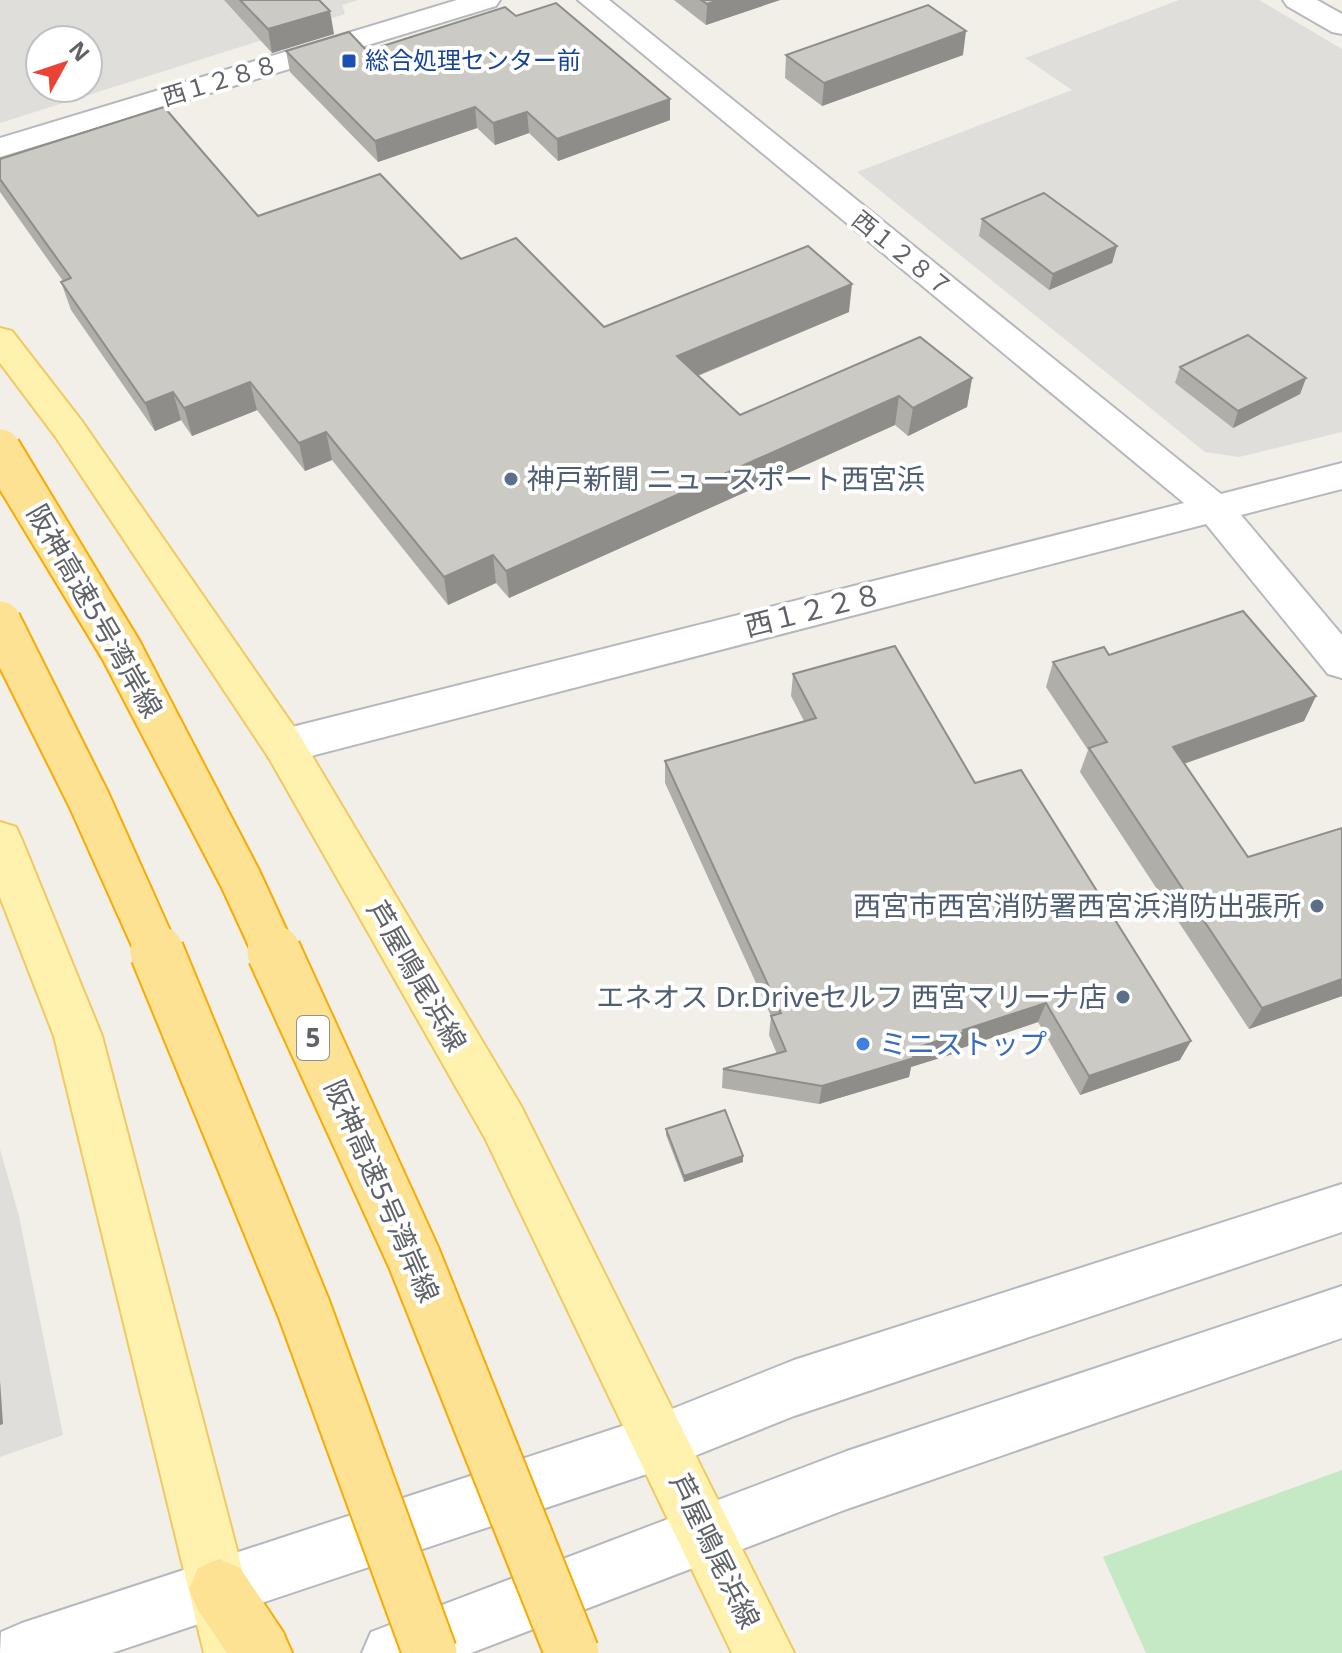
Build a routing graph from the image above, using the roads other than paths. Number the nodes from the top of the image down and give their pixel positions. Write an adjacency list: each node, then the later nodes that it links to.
1 (486, 0): 5 (street, 西１２８８)
2 (592, 0): 9 (street, 西１２８７)
3 (1297, 0): 4 (street)
4 (1342, 26)
5 (0, 148)
6 (0, 339): 12 (main road, 芦屋鳴尾浜線)
7 (0, 450): 24 (highway, 阪神高速5号湾岸線 / 5, bridge)
8 (1342, 476): 9 (street, 西１２２８)
9 (1213, 507): 11 (street, 西１２８７); 12 (street, 西１２２８)
10 (0, 622): 23 (highway, bridge)
11 (1342, 663)
12 (284, 746): 16 (main road, 芦屋鳴尾浜線)
13 (0, 840): 18 (main road)
14 (1342, 1208): 16 (street)
15 (1342, 1312): 17 (street)
16 (662, 1441): 17 (main road, 芦屋鳴尾浜線); 18 (street)
17 (707, 1534): 22 (street); 25 (main road, 芦屋鳴尾浜線)
18 (219, 1589): 19 (street); 20 (main road); 21 (highway)
19 (22, 1653)
20 (234, 1653)
21 (262, 1653)
22 (392, 1653)
23 (430, 1653)
24 (572, 1653)
25 (764, 1653)

